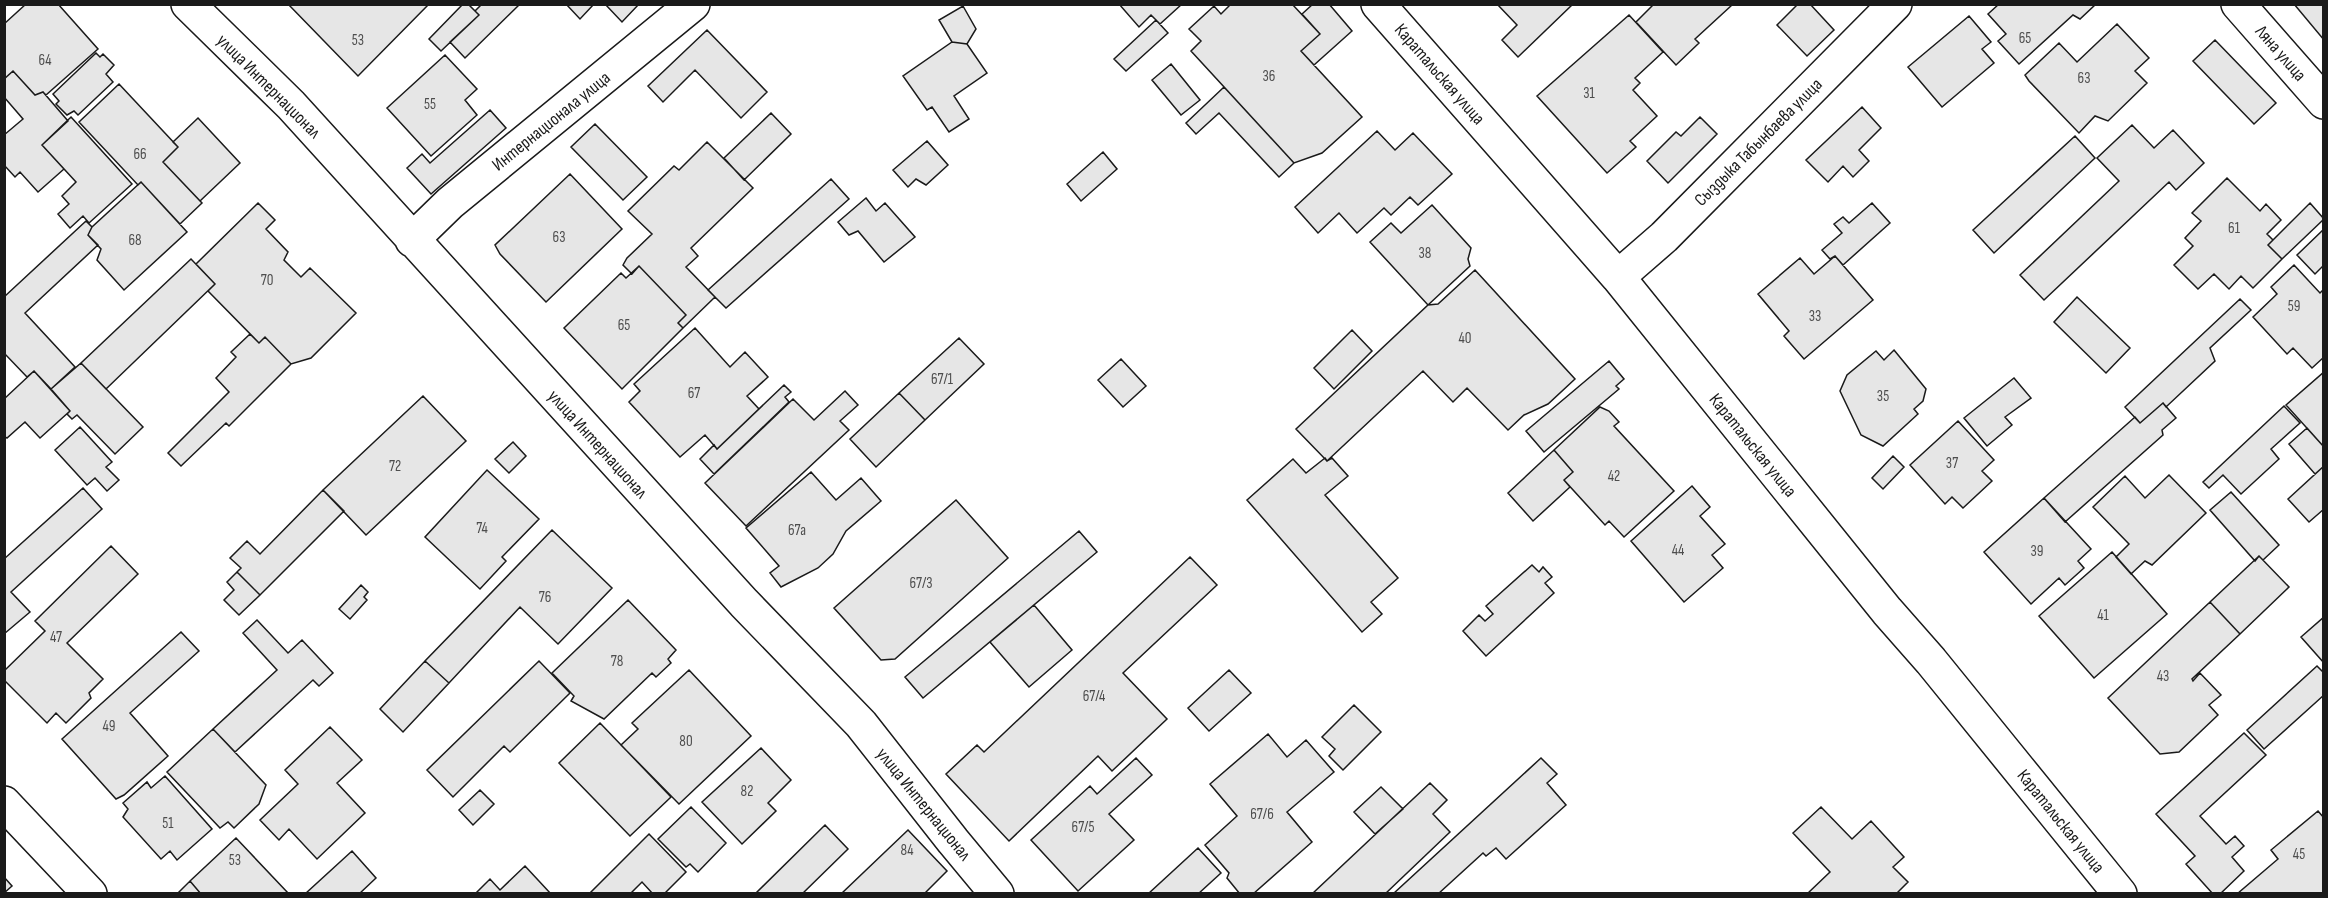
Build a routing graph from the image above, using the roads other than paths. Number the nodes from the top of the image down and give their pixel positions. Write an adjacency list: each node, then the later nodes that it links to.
1 (188, 4): 7 (street, улица Интернационал)
2 (693, 4): 7 (street, Интернационала улица)
3 (1378, 4): 8 (street, Каратальская улица)
4 (1895, 4): 8 (street, Сыздыка Табынбаева улица)
5 (2238, 4): 6 (street, Ляна улица)
6 (2324, 102)
7 (412, 240): 11 (street, улица Интернационал)
8 (1618, 277): 12 (street, Каратальская улица)
9 (4, 803): 10 (street)
10 (90, 894)
11 (997, 894)
12 (2120, 894)

